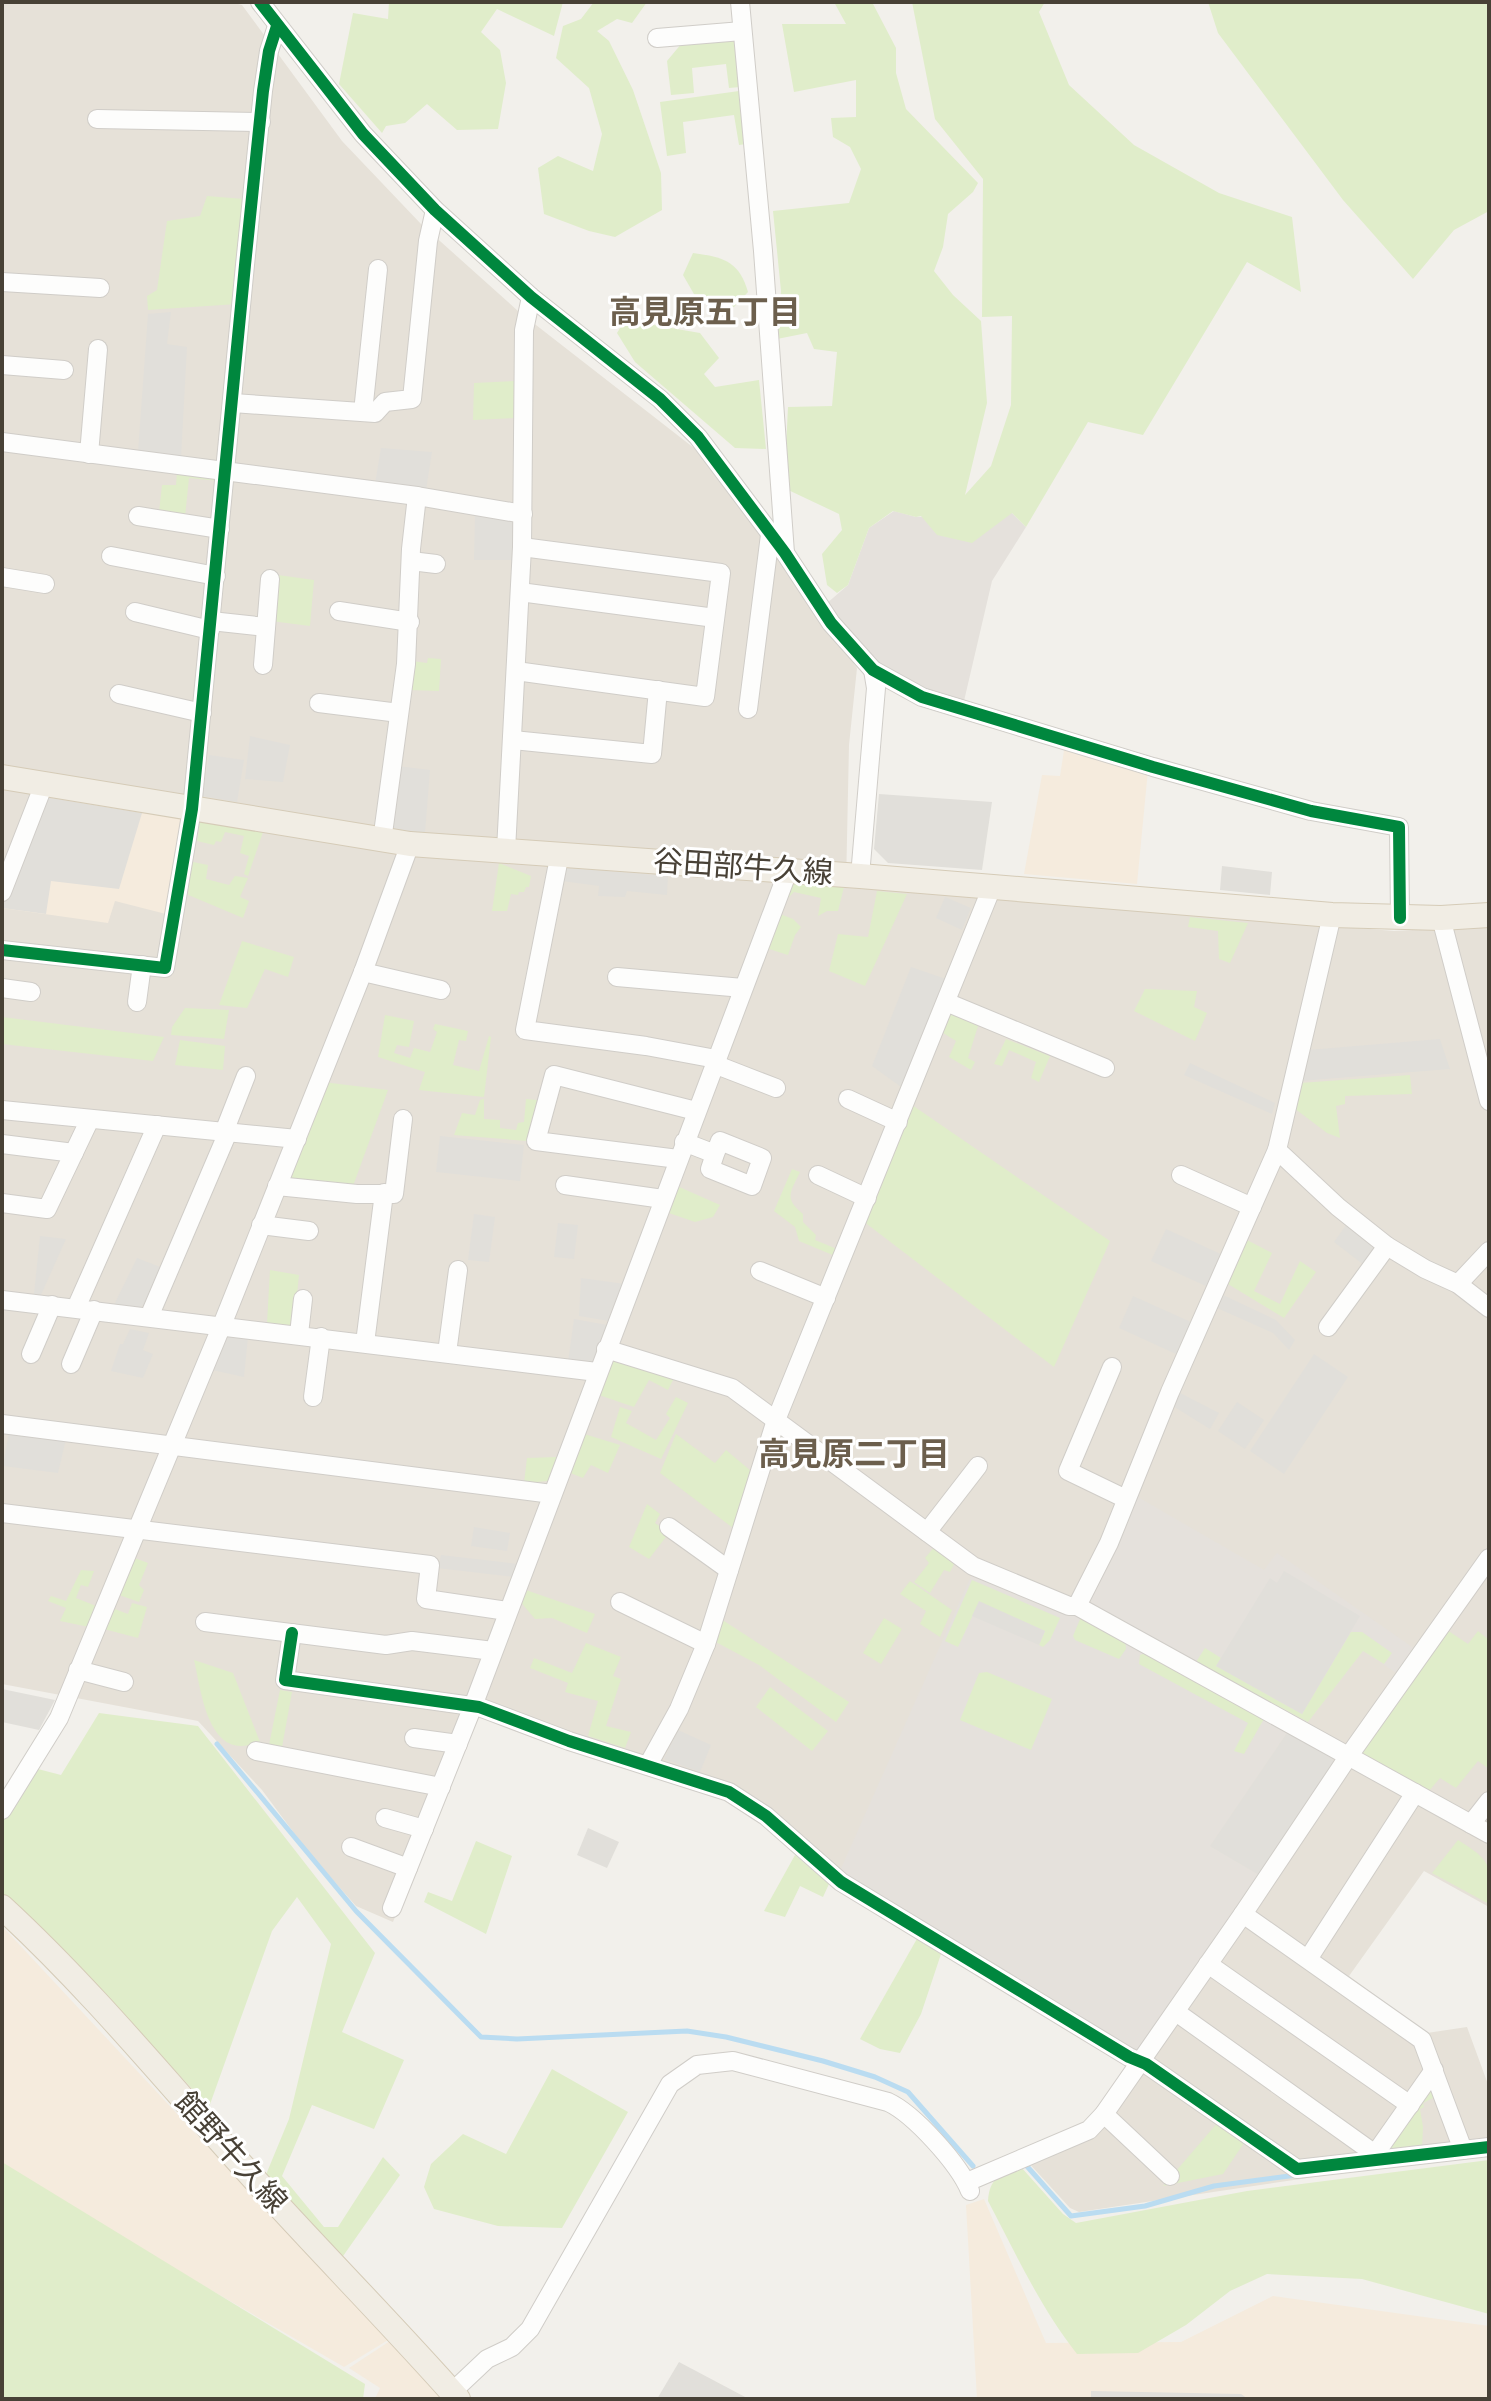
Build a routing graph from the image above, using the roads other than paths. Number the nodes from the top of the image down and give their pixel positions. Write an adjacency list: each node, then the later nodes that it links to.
1 (260, 2): 3 (street)
2 (740, 2): 4 (street)
3 (277, 26): 7 (street); 8 (street)
4 (742, 31): 5 (street); 27 (street)
5 (657, 38)
6 (97, 119): 7 (street)
7 (261, 122): 16 (street)
8 (435, 210): 12 (street); 17 (street)
9 (378, 269): 17 (street)
10 (2, 282): 11 (street)
11 (100, 288)
12 (531, 297): 22 (street); 25 (street)
13 (98, 349): 19 (street)
14 (2, 365): 15 (street)
15 (64, 370)
16 (233, 403): 17 (street); 20 (street)
17 (363, 412)
18 (2, 442): 19 (street)
19 (89, 454): 20 (street)
20 (226, 470): 21 (street); 24 (street)
21 (417, 496): 22 (street); 29 (street)
22 (523, 514): 26 (street)
23 (138, 516): 24 (street)
24 (220, 529): 31 (street)
25 (770, 535): 27 (street); 48 (street)
26 (522, 547): 35 (street); 38 (street)
27 (785, 553): 43 (street)
28 (111, 556): 31 (street)
29 (411, 561): 30 (street); 39 (street)
30 (436, 564)
31 (216, 576): 40 (street)
32 (2, 577): 34 (street)
33 (270, 579): 41 (street)
34 (45, 584)
35 (520, 592): 38 (street); 44 (street)
36 (339, 611): 39 (street)
37 (135, 612): 40 (street)
38 (715, 618): 45 (street)
39 (410, 622): 50 (street)
40 (211, 626): 41 (street); 49 (street)
41 (266, 627): 42 (street)
42 (263, 665)
43 (873, 670): 60 (street); 65 (street)
44 (516, 671): 45 (street); 51 (street)
45 (658, 690): 51 (street)
46 (119, 694): 49 (street)
47 (319, 703): 50 (street)
48 (748, 709)
49 (202, 713): 54 (street)
50 (399, 713): 55 (street)
51 (513, 740): 57 (street)
52 (2, 777): 53 (main road, 谷田部牛久線)
53 (44, 784): 54 (main road, 谷田部牛久線); 62 (street)
54 (192, 809): 55 (main road, 谷田部牛久線); 68 (street)
55 (382, 841): 56 (main road, 谷田部牛久線)
56 (410, 844): 57 (main road, 谷田部牛久線); 69 (street)
57 (506, 850): 58 (main road, 谷田部牛久線)
58 (560, 853): 59 (main road, 谷田部牛久線); 77 (street)
59 (788, 871): 60 (main road, 谷田部牛久線); 72 (street)
60 (860, 876): 61 (main road, 谷田部牛久線)
61 (992, 887): 63 (main road, 谷田部牛久線); 76 (street)
62 (2, 892)
63 (1332, 915): 65 (main road, 谷田部牛久線); 94 (street)
64 (1489, 915): 66 (main road, 谷田部牛久線)
65 (1400, 918): 66 (main road, 谷田部牛久線)
66 (1441, 918): 79 (street)
67 (2, 950): 68 (street)
68 (142, 965): 75 (street)
69 (363, 972): 73 (street); 91 (street)
70 (617, 977): 72 (street)
71 (2, 988): 74 (street)
72 (743, 988): 77 (street)
73 (441, 990)
74 (31, 992)
75 (137, 1002)
76 (946, 1002): 78 (street); 88 (street)
77 (715, 1061): 81 (street); 85 (street)
78 (1105, 1068)
79 (1485, 1072): 83 (street)
80 (246, 1076): 90 (street)
81 (776, 1088)
82 (848, 1099): 88 (street)
83 (1489, 1101)
84 (2, 1110): 86 (street)
85 (696, 1111): 93 (street); 93 (street)
86 (90, 1119): 89 (street); 95 (street)
87 (403, 1119): 101 (street)
88 (898, 1122): 102 (street)
89 (157, 1125): 90 (street); 118 (street)
90 (226, 1132): 91 (street); 119 (street)
91 (297, 1139): 100 (street)
92 (2, 1144): 95 (street)
93 (681, 1150): 96 (street); 103 (street)
94 (1277, 1150): 105 (street); 108 (street)
95 (74, 1153): 104 (street)
96 (715, 1154)
97 (818, 1175): 102 (street)
98 (1181, 1175): 105 (street)
99 (565, 1185): 103 (street)
100 (277, 1186): 101 (street); 106 (street)
101 (384, 1193): 124 (street)
102 (867, 1198): 113 (street)
103 (663, 1199): 125 (street)
104 (2, 1203)
105 (1252, 1207): 137 (street)
106 (261, 1225): 107 (street); 120 (street)
107 (309, 1231)
108 (1387, 1246): 112 (street); 121 (street)
109 (1489, 1251): 112 (street)
110 (458, 1270): 126 (street)
111 (760, 1271): 113 (street)
112 (1458, 1284): 117 (street)
113 (826, 1298): 132 (street)
114 (303, 1299): 122 (street)
115 (2, 1300): 116 (street)
116 (52, 1305): 118 (street); 127 (street)
117 (1489, 1308)
118 (85, 1309): 119 (street); 128 (street)
119 (149, 1317): 120 (street)
120 (222, 1325): 122 (street); 134 (street)
121 (1328, 1327)
122 (299, 1334): 123 (street)
123 (321, 1337): 124 (street); 131 (street)
124 (365, 1343): 126 (street)
125 (606, 1349): 130 (street); 132 (street)
126 (447, 1353): 130 (street)
127 (31, 1354)
128 (71, 1364)
129 (1112, 1367): 137 (street)
130 (597, 1372): 136 (street)
131 (313, 1397)
132 (776, 1420): 141 (street); 143 (street)
133 (2, 1424): 134 (street)
134 (171, 1445): 136 (street); 140 (street)
135 (978, 1466): 141 (street)
136 (552, 1494): 146 (street)
137 (1126, 1499): 145 (street)
138 (2, 1513): 140 (street)
139 (669, 1527): 143 (street)
140 (137, 1530): 146 (street); 151 (street)
141 (927, 1532): 145 (street)
142 (1489, 1558): 157 (street)
143 (729, 1570): 149 (street)
144 (620, 1602): 149 (street)
145 (1077, 1606): 157 (street)
146 (507, 1611): 150 (street)
147 (205, 1622): 148 (street)
148 (292, 1633): 150 (street); 153 (street)
149 (706, 1644): 158 (street)
150 (493, 1651): 153 (street)
151 (78, 1670): 152 (street); 162 (street)
152 (124, 1682)
153 (473, 1706): 155 (street); 158 (street)
154 (414, 1738): 155 (street)
155 (458, 1744): 159 (street)
156 (256, 1751): 159 (street)
157 (1348, 1757): 160 (street); 171 (street)
158 (648, 1765): 175 (street)
159 (441, 1787): 165 (street)
160 (1415, 1793): 164 (street); 172 (street)
161 (1489, 1801): 164 (street)
162 (2, 1810)
163 (385, 1818): 165 (street)
164 (1471, 1824): 166 (street)
165 (424, 1829): 168 (street)
166 (1489, 1834)
167 (351, 1847): 168 (street)
168 (408, 1868): 170 (street)
169 (2, 1907): 183 (main road, 館野牛久線)
170 (392, 1908)
171 (1243, 1914): 172 (street); 173 (street)
172 (1308, 1959): 176 (street)
173 (1208, 1964): 174 (street); 177 (street)
174 (1176, 2012): 175 (street); 181 (street)
175 (1139, 2061): 178 (street); 181 (street)
176 (1434, 2070): 177 (street); 180 (street)
177 (1410, 2105): 181 (street)
178 (1104, 2114): 182 (street); 183 (street)
179 (1489, 2147): 180 (street)
180 (1463, 2150): 181 (street)
181 (1375, 2157)
182 (1170, 2176)
183 (455, 2395)

